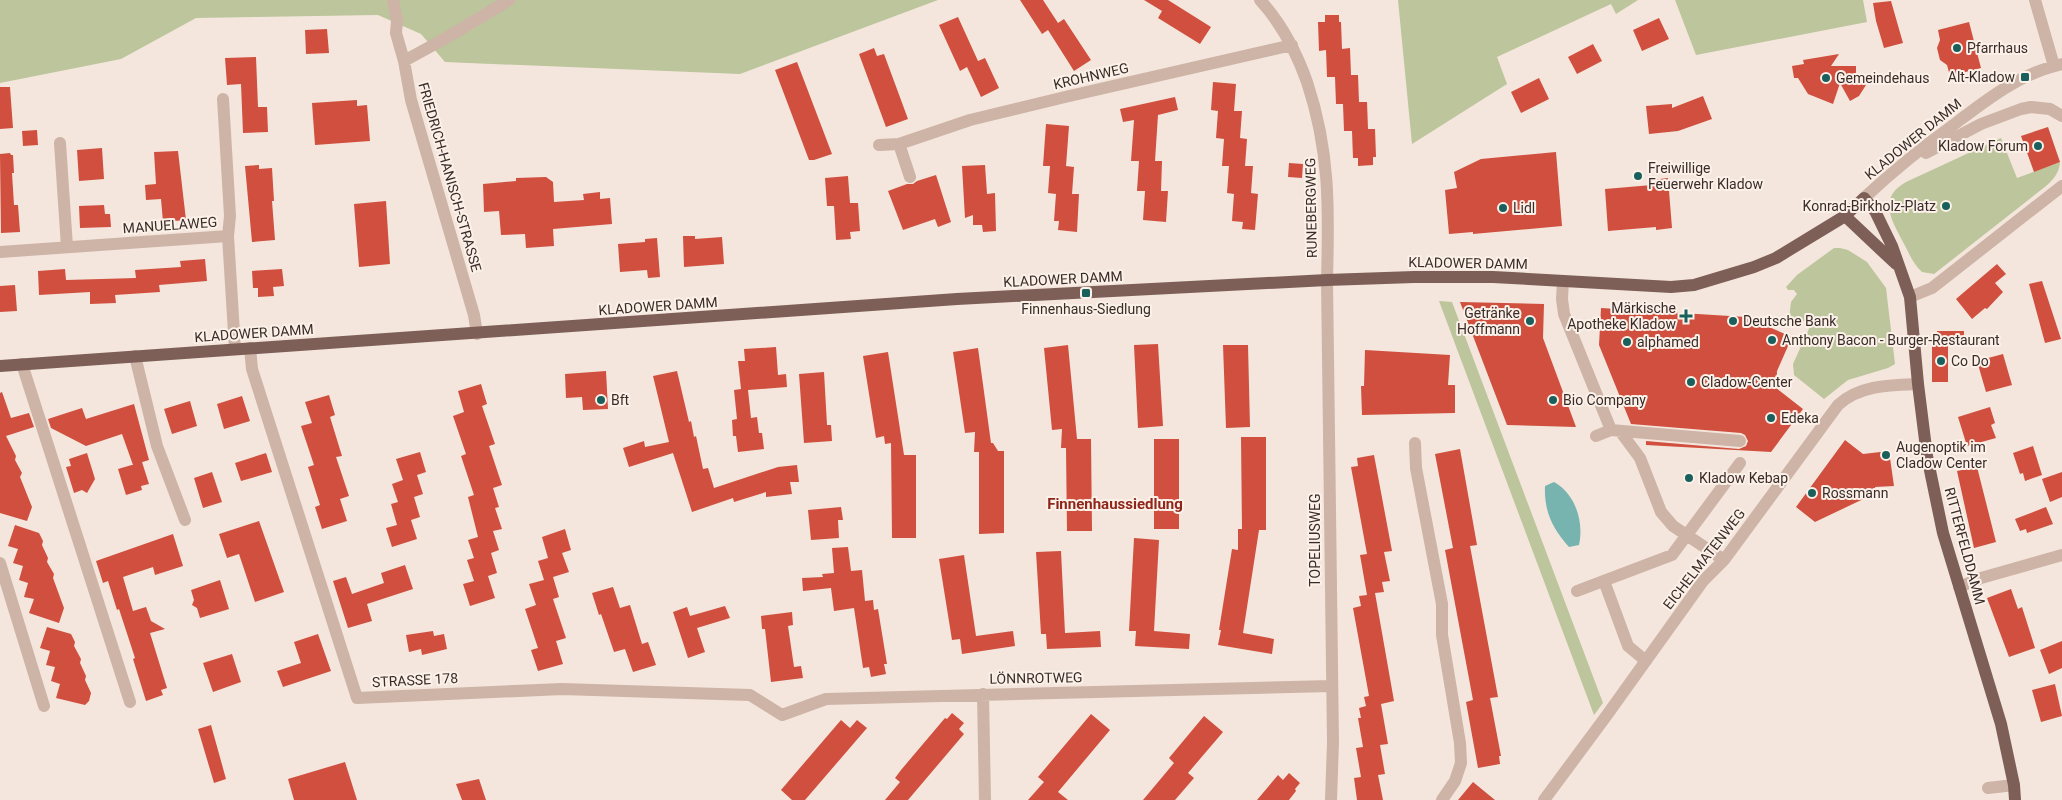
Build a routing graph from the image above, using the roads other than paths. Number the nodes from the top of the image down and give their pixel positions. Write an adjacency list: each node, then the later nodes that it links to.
1 (392, 0): 6 (street, FRIEDRICH-HANISCH-STRASSE)
2 (509, 0): 6 (street)
3 (1260, 0): 5 (street, RUNEBERGWEG)
4 (2035, 0): 7 (street)
5 (1292, 45): 11 (street, KROHNWEG); 22 (street, RUNEBERGWEG)
6 (404, 61): 25 (street, FRIEDRICH-HANISCH-STRASSE)
7 (2058, 65): 13 (street, KLADOWER DAMM)
8 (223, 99): 18 (street)
9 (2062, 116): 13 (street)
10 (60, 143): 19 (street)
11 (899, 144): 12 (street, KROHNWEG); 14 (street)
12 (879, 146)
13 (1907, 159): 16 (street, KLADOWER DAMM)
14 (910, 177)
15 (2062, 186): 24 (street)
16 (1864, 198): 17 (main road, KLADOWER DAMM); 21 (main road, RITTERFELDDAMM)
17 (1845, 216): 21 (main road, RITTERFELDDAMM); 23 (main road, KLADOWER DAMM)
18 (228, 236): 19 (street, MANUELAWEG); 27 (street, MANUELAWEG)
19 (67, 247): 20 (street, MANUELAWEG)
20 (0, 252)
21 (1899, 268): 24 (main road, RITTERFELDDAMM)
22 (1327, 280): 23 (main road, KLADOWER DAMM); 25 (main road, KLADOWER DAMM); 46 (street, TOPELIUSWEG)
23 (1563, 281): 32 (street)
24 (1910, 297): 31 (main road, RITTERFELDDAMM)
25 (477, 334): 26 (main road, KLADOWER DAMM)
26 (250, 348): 27 (main road, KLADOWER DAMM); 48 (street, STRASSE 178)
27 (235, 349): 28 (main road, KLADOWER DAMM)
28 (135, 356): 29 (main road, KLADOWER DAMM); 37 (street)
29 (22, 364): 30 (main road, KLADOWER DAMM); 49 (street)
30 (0, 366)
31 (1918, 384): 40 (street, EICHELMATENWEG); 43 (main road, RITTERFELDDAMM)
32 (1616, 430): 33 (street); 34 (street); 38 (street)
33 (1596, 436)
34 (1740, 441)
35 (1415, 443): 55 (street)
36 (1740, 463): 38 (street)
37 (185, 520)
38 (1687, 536): 40 (street); 42 (street)
39 (2062, 555): 43 (street)
40 (1724, 560): 45 (street, EICHELMATENWEG)
41 (0, 563): 50 (street)
42 (1604, 581): 44 (street); 45 (street)
43 (1959, 587): 51 (main road, RITTERFELDDAMM)
44 (1577, 591)
45 (1646, 661): 56 (street, EICHELMATENWEG)
46 (1331, 686): 47 (street, LÖNNROTWEG); 54 (street, TOPELIUSWEG)
47 (983, 694): 48 (street, LÖNNROTWEG); 53 (street)
48 (750, 695)
49 (130, 702)
50 (44, 706)
51 (2014, 786): 52 (street); 57 (main road, RITTERFELDDAMM)
52 (1988, 788)
53 (985, 800)
54 (1331, 800)
55 (1442, 800)
56 (1544, 800)
57 (2015, 800)

